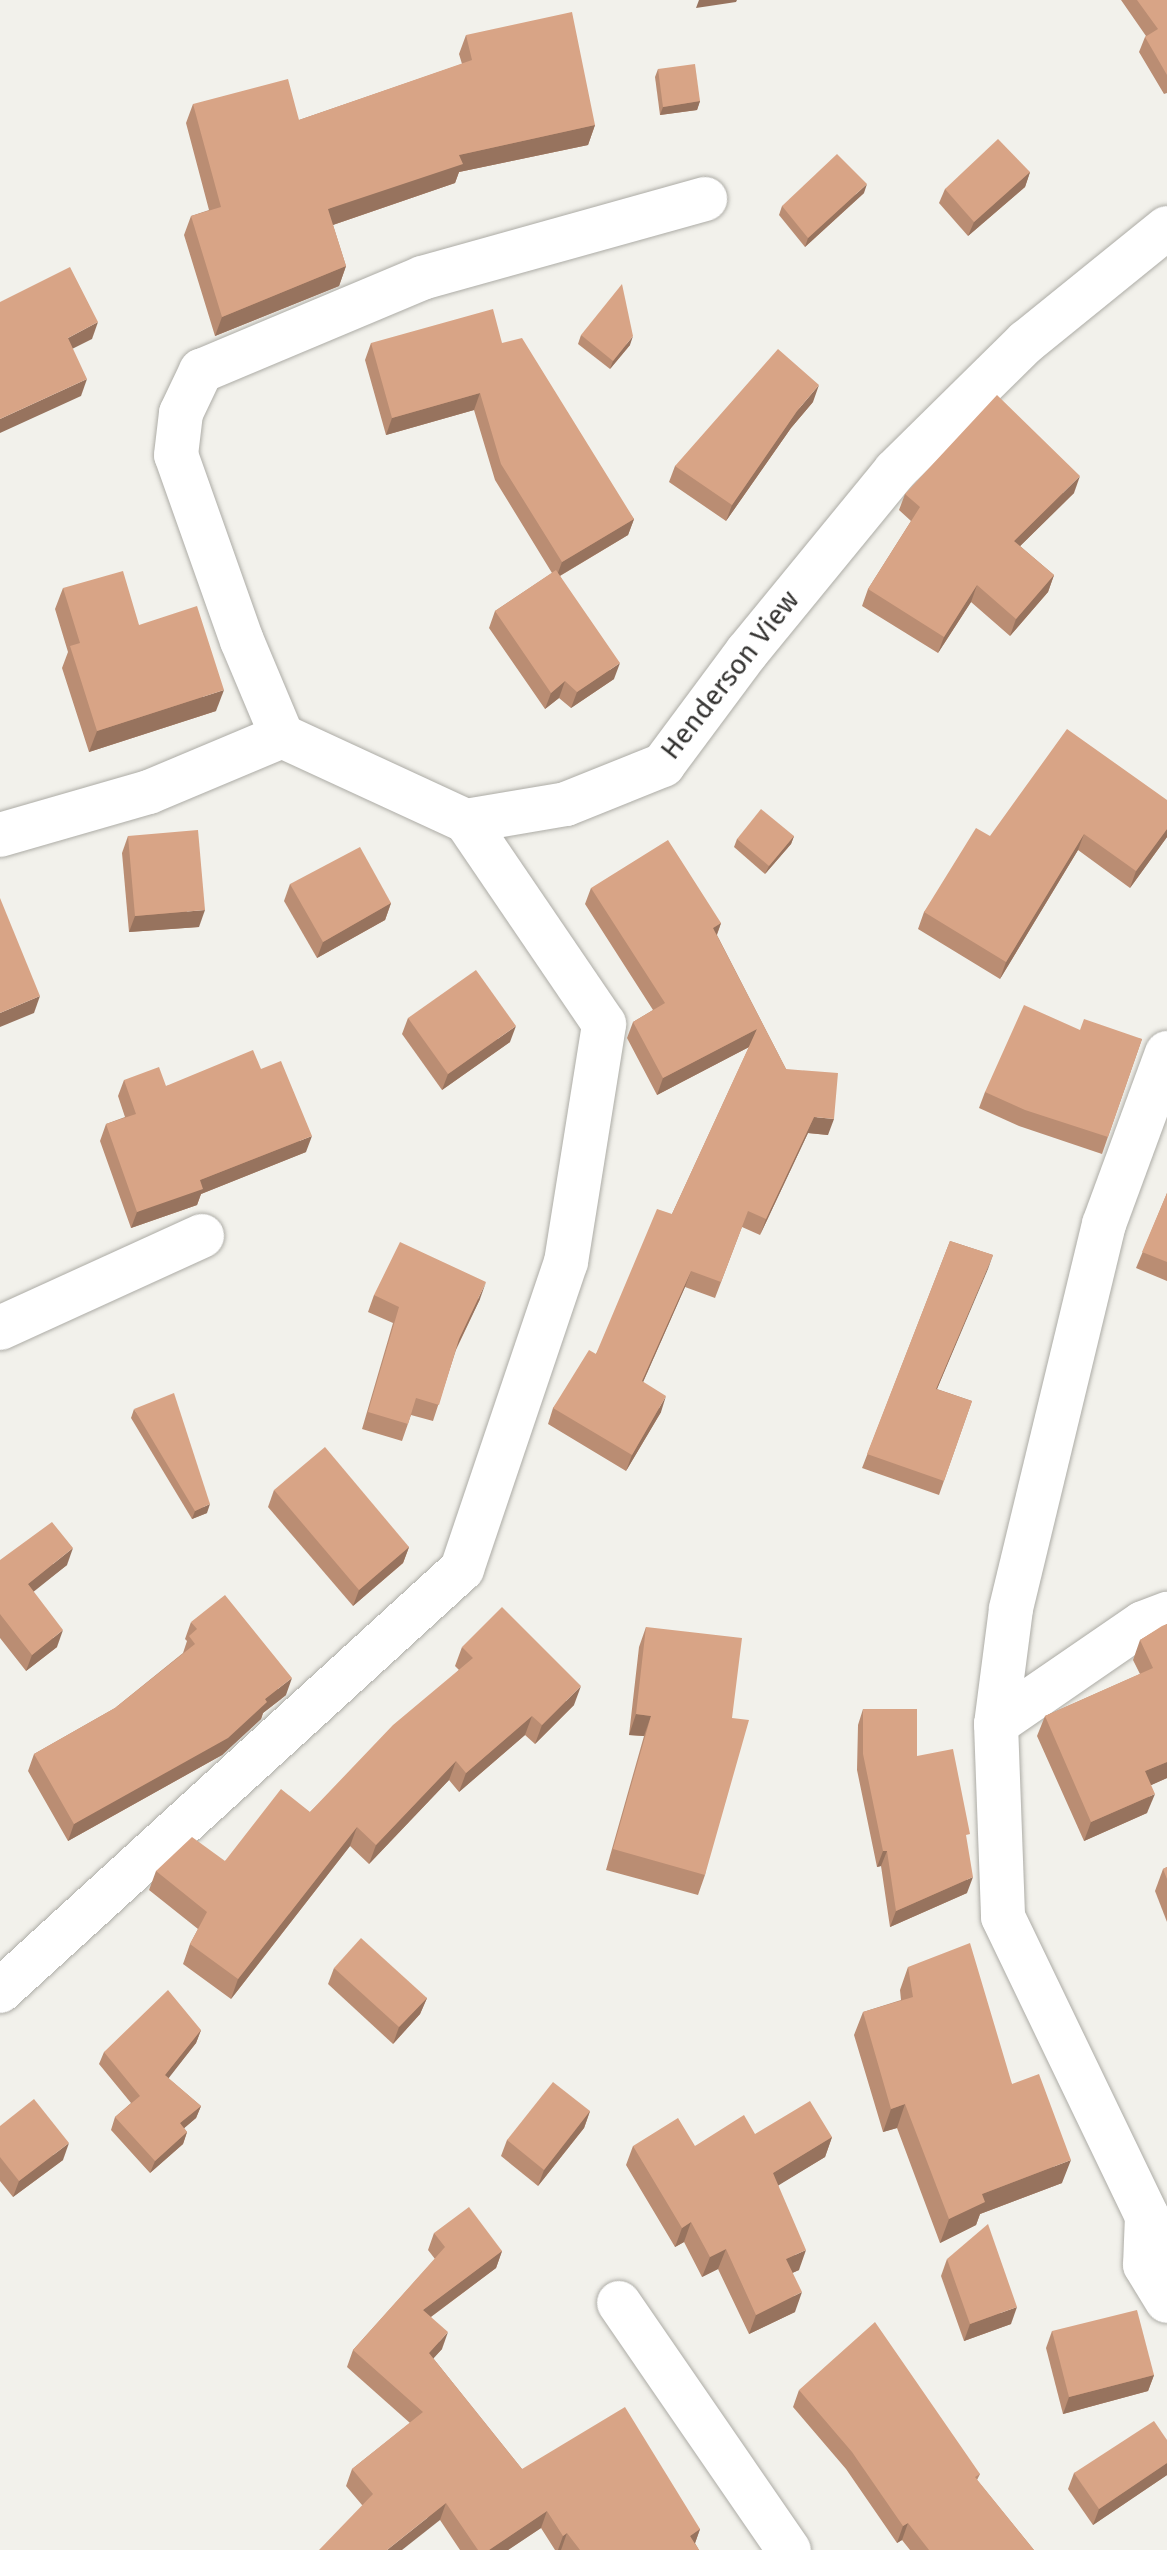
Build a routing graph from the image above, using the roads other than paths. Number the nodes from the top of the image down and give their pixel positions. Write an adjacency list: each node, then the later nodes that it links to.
1 (705, 199): 3 (street)
2 (1167, 228): 4 (street, Henderson View)
3 (282, 736): 4 (street); 5 (street)
4 (466, 821): 11 (street)
5 (0, 835)
6 (1167, 1053): 10 (street)
7 (202, 1236): 8 (street)
8 (0, 1328)
9 (1167, 1614): 10 (street)
10 (996, 1724): 12 (street)
11 (0, 1991)
12 (1157, 2211): 13 (street)
13 (1167, 2301)
14 (619, 2303): 15 (street)
15 (789, 2550)

